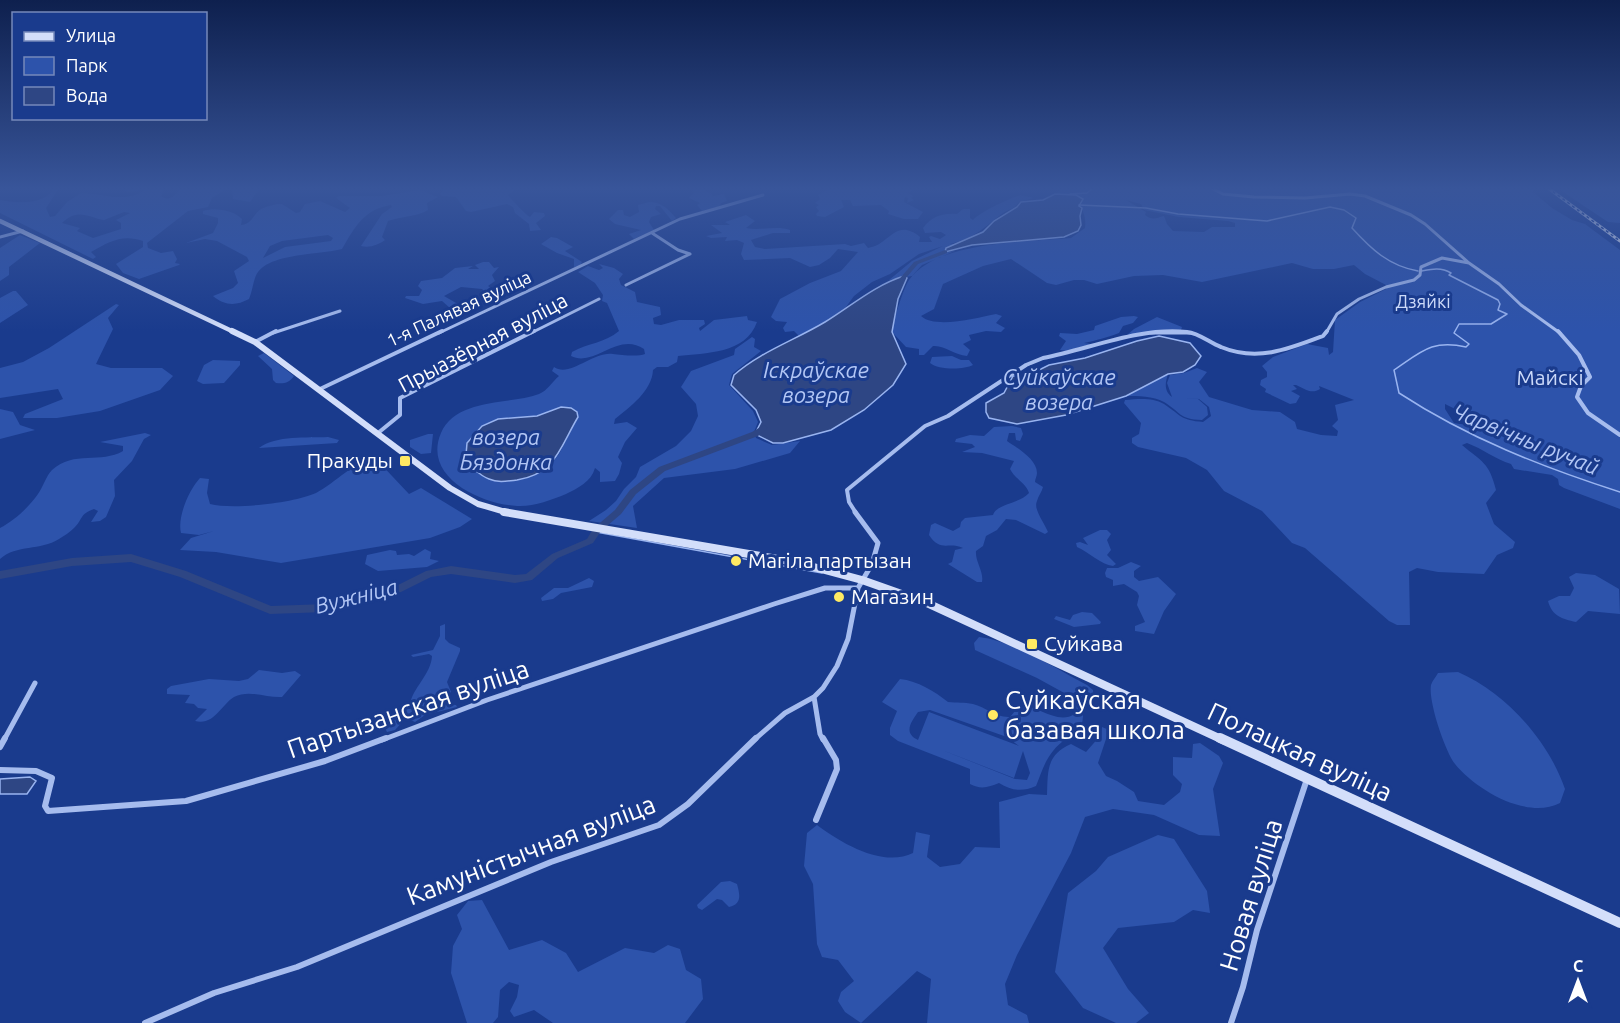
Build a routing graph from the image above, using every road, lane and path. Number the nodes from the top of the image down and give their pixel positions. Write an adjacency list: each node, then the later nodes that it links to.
1 (33, 236): 9 (main road, Полацкая вуліца)
2 (644, 236): 10 (street, 1-я Палявая вуліца)
3 (657, 236): 6 (street)
4 (1438, 236): 5 (street)
5 (1469, 263): 12 (street); 13 (street, Камуністычная вуліца)
6 (626, 285)
7 (599, 299): 11 (street, Прыазёрная вуліца)
8 (340, 310): 9 (street)
9 (255, 342): 10 (main road, Полацкая вуліца)
10 (320, 389): 11 (main road, Полацкая вуліца)
11 (378, 433): 13 (main road, Полацкая вуліца)
12 (1620, 435)
13 (863, 579): 14 (street, Камуністычная вуліца); 19 (main road, Полацкая вуліца)
14 (858, 588): 16 (street, Камуністычная вуліца); 18 (street, Партызанская вуліца)
15 (35, 683): 17 (street)
16 (814, 696): 20 (street); 22 (street, Камуністычная вуліца)
17 (0, 747)
18 (0, 770)
19 (1307, 779): 21 (main road, Полацкая вуліца); 23 (street, Новая вуліца)
20 (816, 820)
21 (1620, 923)
22 (145, 1023)
23 (1231, 1023)

